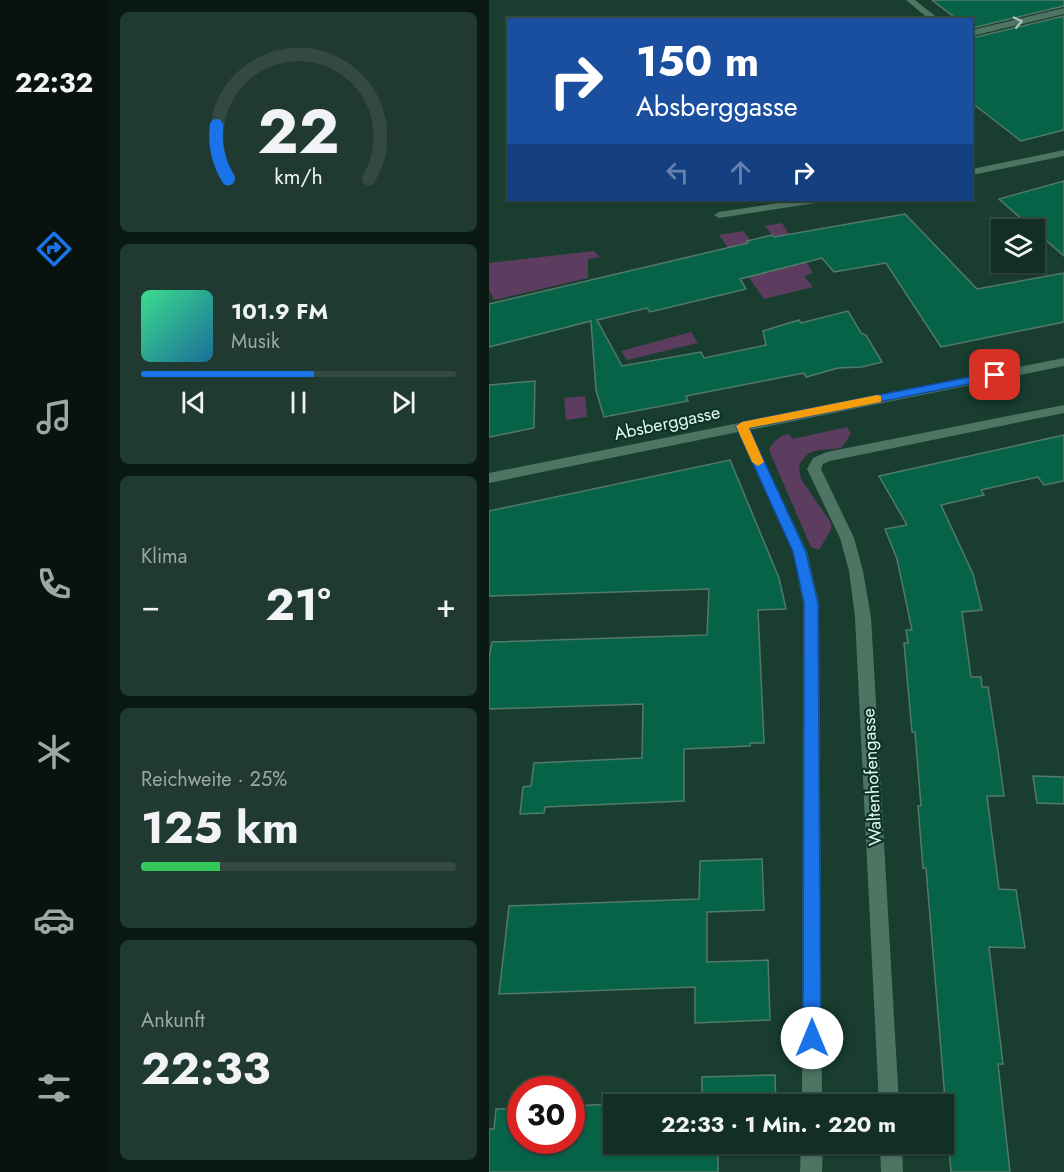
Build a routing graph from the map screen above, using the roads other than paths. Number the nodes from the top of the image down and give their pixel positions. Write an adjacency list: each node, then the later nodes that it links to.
1 (910, 0): 3 (street)
2 (1064, 11): 4 (street, one-way to 2)
3 (933, 18)
4 (973, 33)
5 (1064, 153): 6 (street)
6 (973, 172)
7 (810, 201): 8 (street)
8 (719, 215)
9 (1064, 362): 11 (street, Absberggasse)
10 (1064, 408): 14 (street, Waltenhofengasse)
11 (742, 426): 12 (street, Absberggasse); 13 (street)
12 (489, 478)
13 (812, 1094)
14 (888, 1094)
15 (812, 1154): 17 (street)
16 (891, 1154): 18 (street)
17 (812, 1170)
18 (892, 1172)

